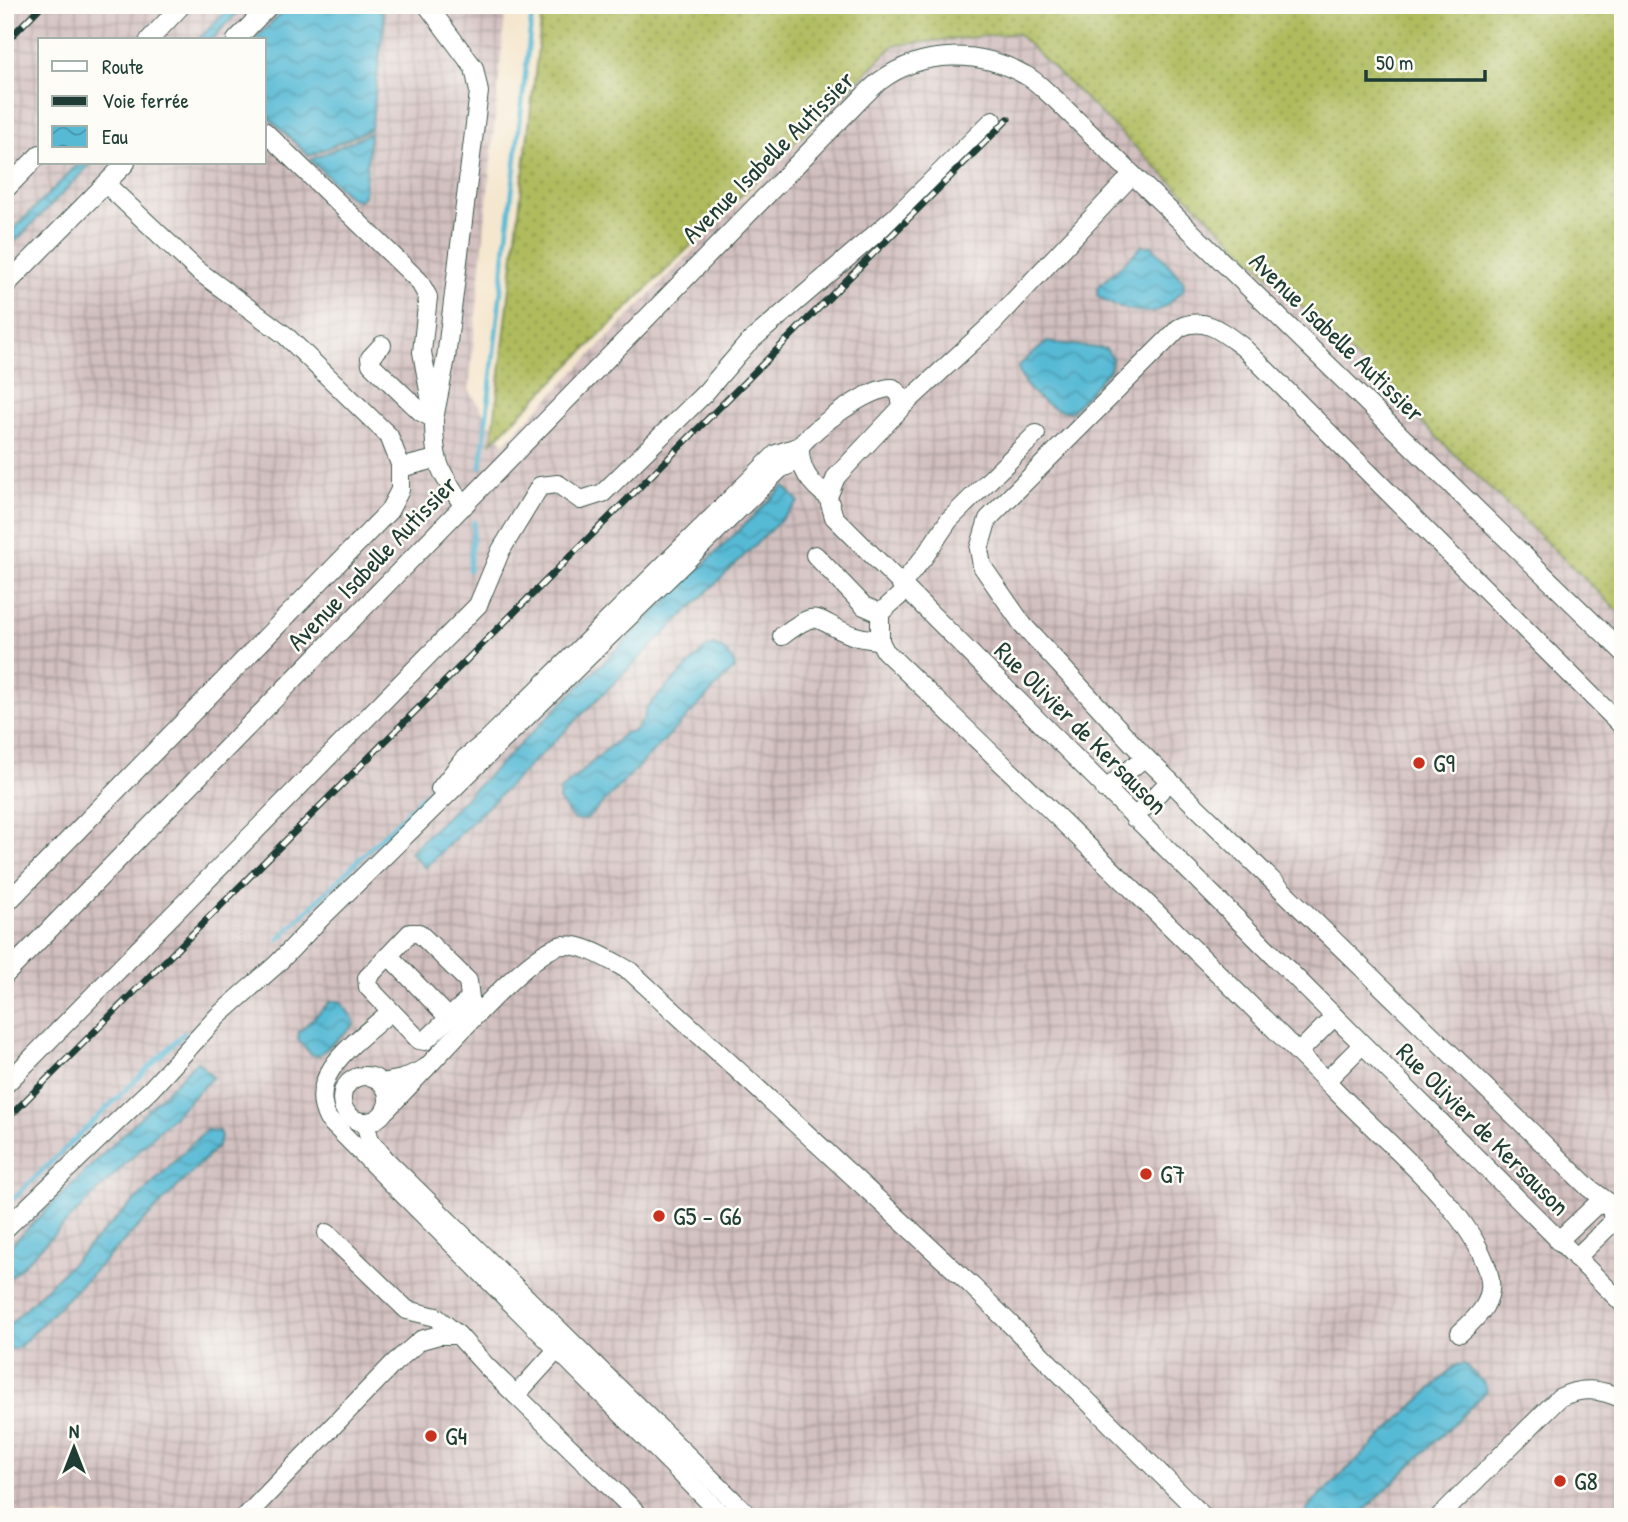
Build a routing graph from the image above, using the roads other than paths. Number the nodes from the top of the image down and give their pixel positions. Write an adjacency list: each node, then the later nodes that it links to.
1 (182, 5): 4 (street)
2 (270, 5): 5 (street)
3 (427, 5): 16 (street)
4 (151, 38)
5 (238, 38)
6 (993, 120): 45 (street)
7 (266, 133): 16 (street)
8 (38, 156): 12 (street)
9 (125, 164): 11 (street)
10 (1132, 175): 15 (street); 22 (street, Avenue Isabelle Autissier); 28 (street, Avenue Isabelle Autissier)
11 (106, 184): 13 (street); 20 (street)
12 (5, 190)
13 (5, 286)
14 (382, 345): 16 (street)
15 (902, 407): 18 (street); 21 (street)
16 (434, 419): 19 (street)
17 (1037, 433): 24 (street)
18 (800, 453): 21 (street); 49 (street)
19 (436, 459): 20 (street); 22 (street)
20 (400, 468): 34 (street)
21 (828, 497): 24 (street, Rue Olivier de Kersauson)
22 (464, 506): 36 (street, Avenue Isabelle Autissier)
23 (815, 555): 25 (street)
24 (903, 587): 25 (street); 32 (street, Rue Olivier de Kersauson)
25 (880, 613): 27 (street)
26 (782, 636): 27 (street)
27 (880, 641): 41 (street)
28 (1623, 652)
29 (1623, 727): 30 (street)
30 (1145, 757): 31 (street); 32 (street)
31 (1170, 780): 33 (street); 48 (street)
32 (1105, 790): 33 (street, Rue Olivier de Kersauson)
33 (1134, 818): 38 (street, Rue Olivier de Kersauson)
34 (5, 905)
35 (388, 956): 37 (street); 39 (street); 39 (street)
36 (5, 975)
37 (391, 1011): 39 (street); 56 (street)
38 (1334, 1017): 40 (street, Rue Olivier de Kersauson); 41 (street)
39 (450, 1019)
40 (1362, 1045): 43 (street); 51 (street, Rue Olivier de Kersauson)
41 (1298, 1053): 43 (street)
42 (426, 1068): 44 (street); 46 (street); 63 (street)
43 (1326, 1081): 54 (street)
44 (382, 1083): 46 (street); 47 (street)
45 (5, 1085)
46 (387, 1109): 47 (street)
47 (365, 1123): 62 (street)
48 (1618, 1208): 51 (street); 52 (street)
49 (5, 1229)
50 (327, 1233): 55 (street)
51 (1558, 1241): 52 (street, Rue Olivier de Kersauson)
52 (1576, 1258): 53 (street, Rue Olivier de Kersauson)
53 (1623, 1304)
54 (1460, 1333)
55 (458, 1335): 57 (street); 59 (street)
56 (557, 1350): 57 (street); 61 (street)
57 (516, 1395): 60 (street)
58 (1623, 1399): 64 (street)
59 (245, 1517)
60 (641, 1517)
61 (724, 1517)
62 (750, 1517)
63 (1205, 1517)
64 (1439, 1517)

